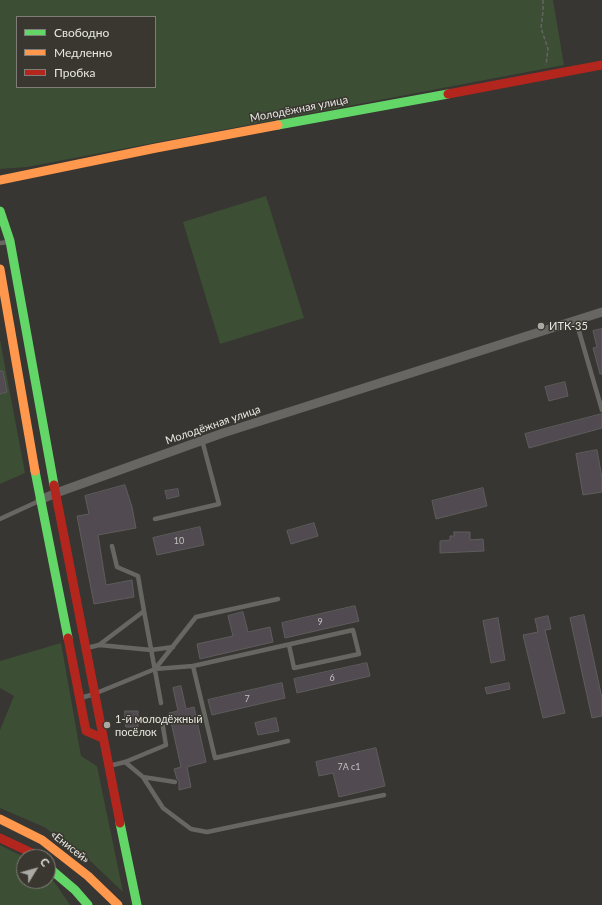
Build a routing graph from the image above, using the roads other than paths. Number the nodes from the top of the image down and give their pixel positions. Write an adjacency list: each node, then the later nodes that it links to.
1 (602, 65): 2 (main road, Молодёжная улица)
2 (0, 180)
3 (0, 211): 4 (main road)
4 (10, 241): 5 (lane); 11 (main road)
5 (0, 243)
6 (0, 269): 12 (main road)
7 (602, 312): 8 (street, Молодёжная улица)
8 (576, 321): 9 (lane); 10 (street, Молодёжная улица)
9 (602, 410)
10 (202, 440): 11 (street, Молодёжная улица); 14 (lane)
11 (56, 493): 12 (street, Молодёжная улица); 21 (main road)
12 (40, 500): 13 (lane); 26 (main road)
13 (0, 519)
14 (155, 519)
15 (112, 546): 17 (lane)
16 (278, 599): 20 (lane)
17 (144, 611): 18 (lane); 22 (lane)
18 (100, 645): 21 (lane); 22 (lane)
19 (289, 645): 19 (lane); 23 (lane)
20 (173, 647): 22 (lane); 24 (lane)
21 (85, 649): 25 (main road)
22 (151, 650): 24 (lane)
23 (193, 666): 24 (lane); 30 (lane)
24 (155, 670): 25 (lane); 27 (lane)
25 (94, 694): 26 (lane); 29 (main road)
26 (79, 698): 29 (main road)
27 (161, 703)
28 (162, 721): 31 (lane)
29 (102, 738): 32 (main road)
30 (288, 741)
31 (125, 762): 32 (lane); 33 (lane)
32 (108, 767): 42 (main road)
33 (143, 777): 34 (lane); 35 (lane)
34 (175, 782)
35 (384, 795)
36 (0, 819): 41 (main road, «Енисей»)
37 (0, 838): 38 (main road)
38 (23, 849)
39 (56, 874): 40 (main road)
40 (88, 905)
41 (118, 905)
42 (137, 905)

